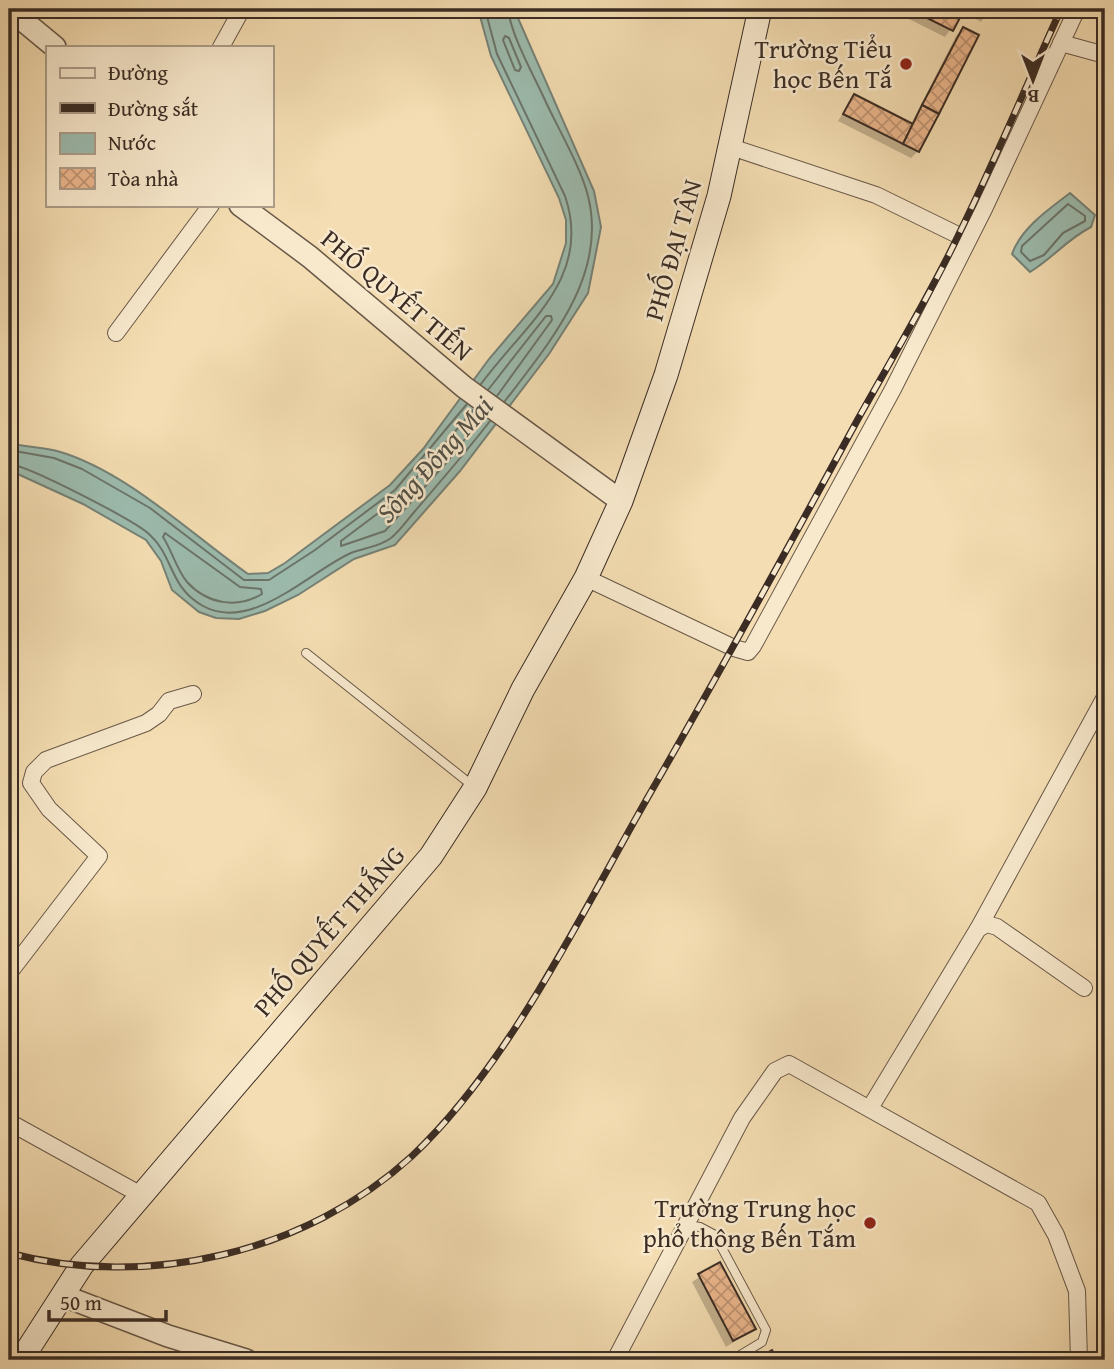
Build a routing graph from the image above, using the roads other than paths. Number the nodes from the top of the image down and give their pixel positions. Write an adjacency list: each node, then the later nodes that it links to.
1 (9, 9): 6 (street)
2 (242, 9): 7 (street)
3 (760, 9): 9 (main road, PHỐ ĐẠI TÂN)
4 (1077, 9): 5 (street)
5 (1061, 43): 8 (street); 12 (street)
6 (54, 46)
7 (222, 46)
8 (1105, 55)
9 (731, 147): 12 (street); 14 (main road, PHỐ ĐẠI TÂN)
10 (210, 206): 13 (street)
11 (241, 206): 14 (street, PHỐ QUYẾT TIẾN)
12 (968, 240): 15 (street)
13 (116, 333)
14 (621, 501): 15 (main road, PHỐ QUYẾT THẮNG)
15 (586, 578): 19 (main road, PHỐ QUYẾT THẮNG)
16 (306, 653): 19 (lane)
17 (193, 694): 21 (street)
18 (1105, 697): 20 (street)
19 (475, 788): 25 (main road, PHỐ QUYẾT THẮNG)
20 (978, 929): 22 (street); 23 (street)
21 (9, 973)
22 (1084, 988)
23 (870, 1108): 26 (street); 32 (street)
24 (9, 1122): 25 (street)
25 (141, 1195): 27 (main road, PHỐ QUYẾT THẮNG)
26 (687, 1224): 30 (street); 31 (lane)
27 (64, 1296): 28 (main road, PHỐ QUYẾT THẮNG); 29 (street)
28 (21, 1360)
29 (246, 1360)
30 (615, 1360)
31 (732, 1360)
32 (1079, 1360)

